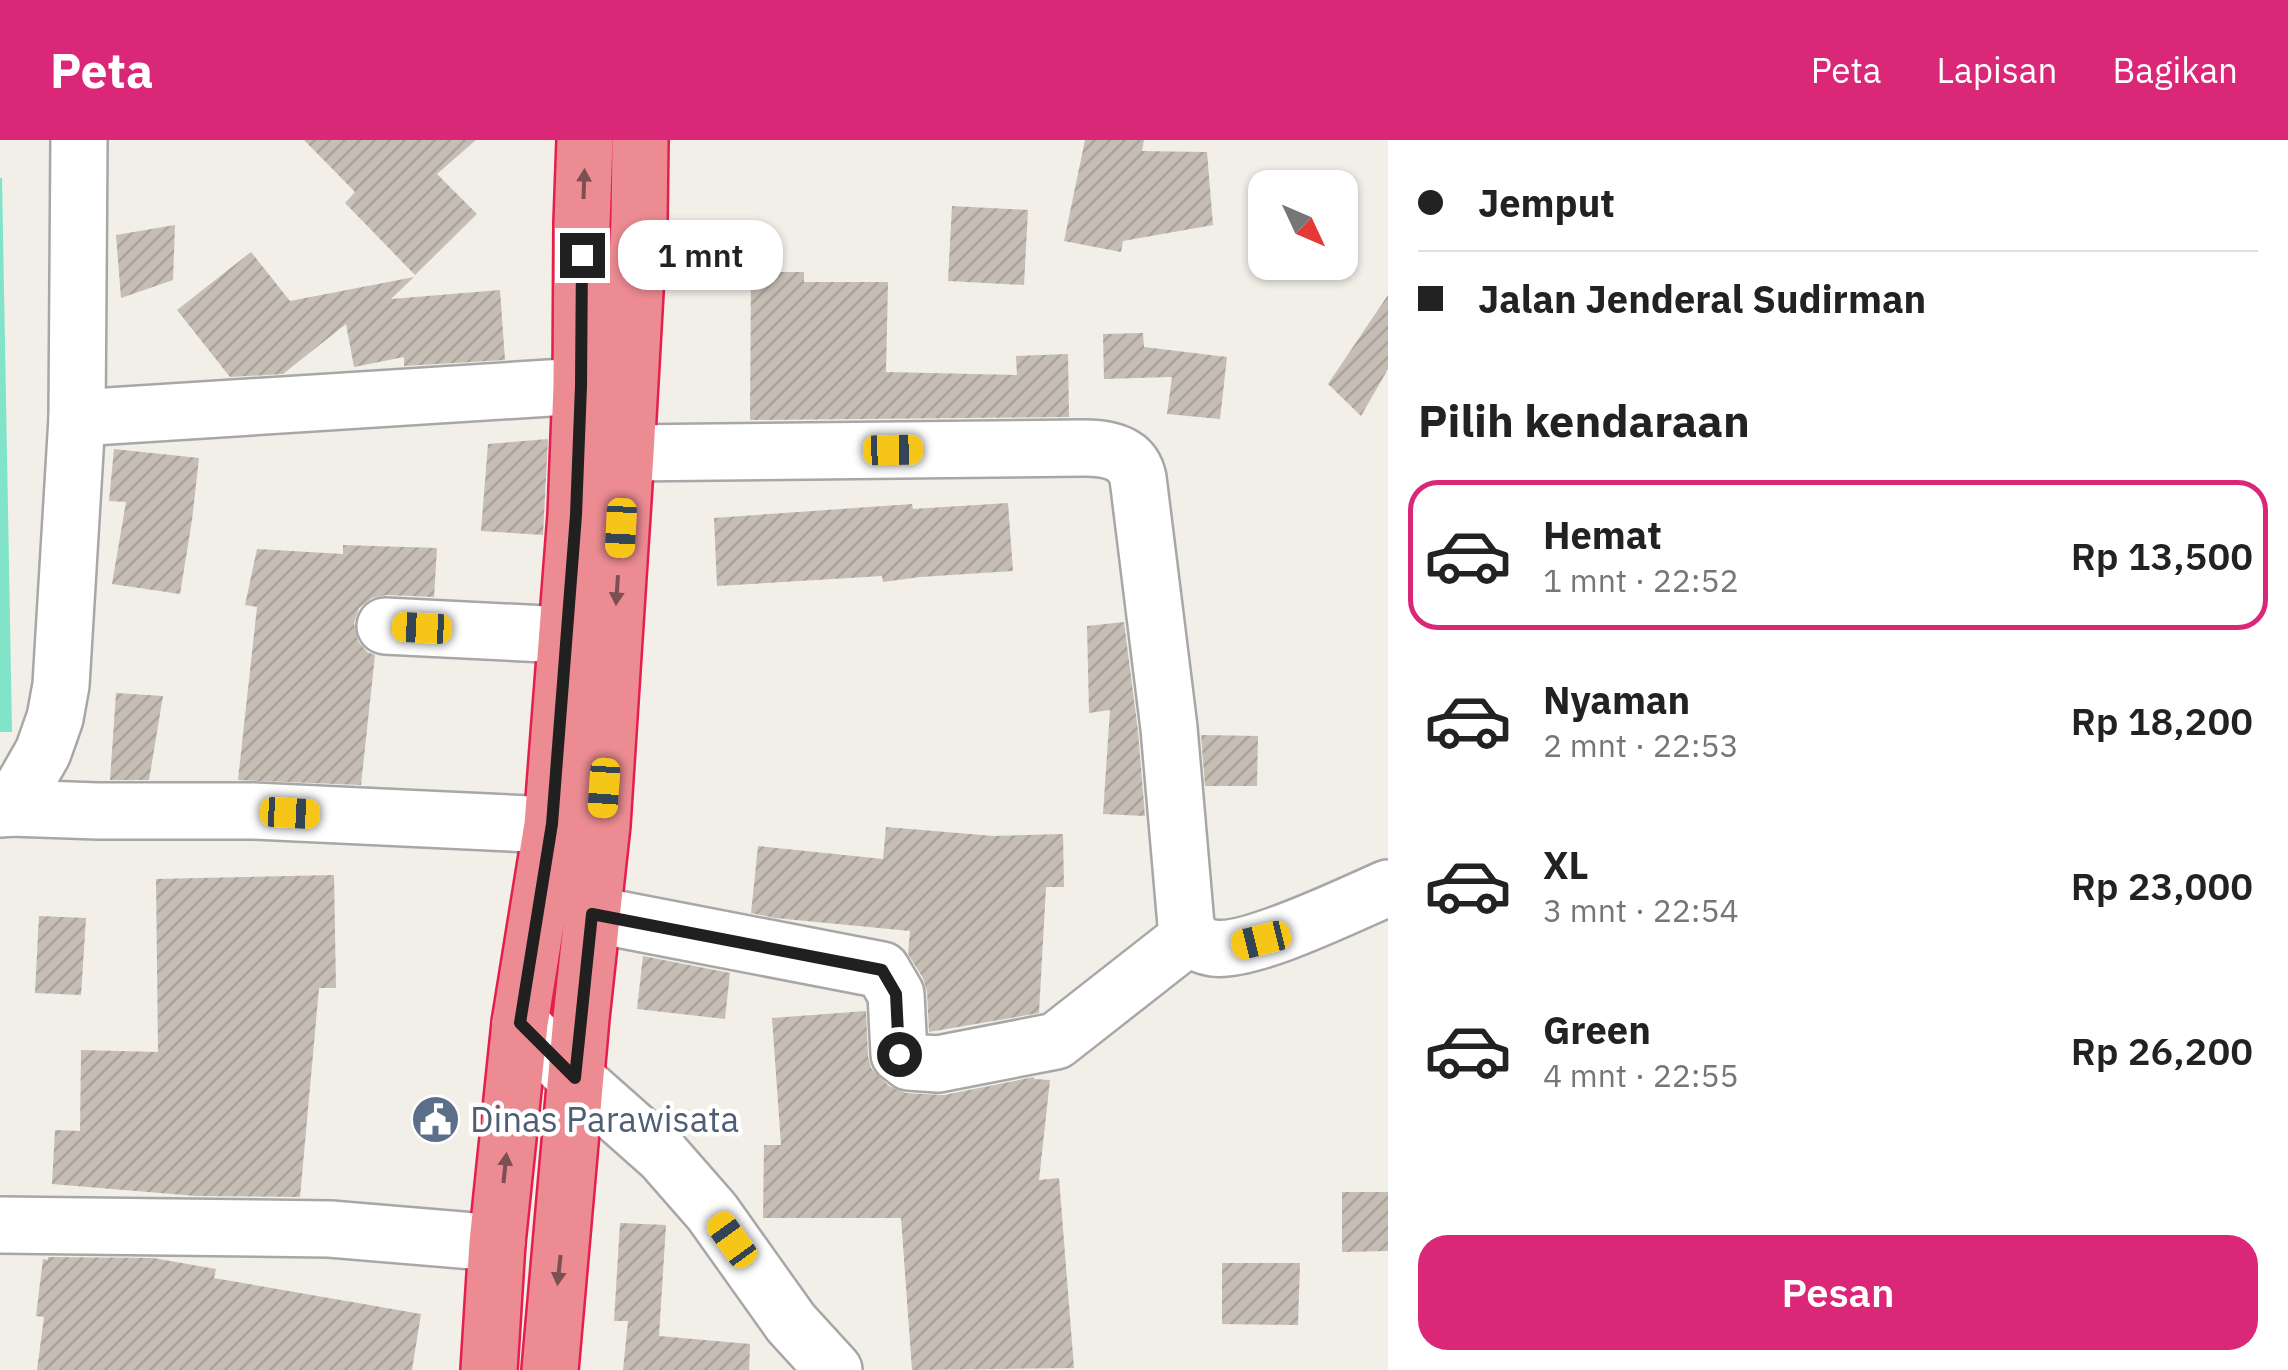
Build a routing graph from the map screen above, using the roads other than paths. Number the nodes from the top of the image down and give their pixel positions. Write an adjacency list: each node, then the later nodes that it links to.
1 (79, 140): 5 (street)
2 (585, 140): 4 (highway, one-way to 2)
3 (640, 140): 4 (highway)
4 (605, 387): 5 (street); 6 (highway); 8 (highway)
5 (78, 418): 9 (street)
6 (626, 453): 12 (highway, one-way to 12); 13 (street)
7 (385, 626): 8 (street)
8 (566, 635): 10 (highway)
9 (6, 808): 10 (street)
10 (552, 824): 14 (highway)
11 (1388, 888): 13 (street)
12 (592, 914): 13 (street); 15 (highway)
13 (1190, 936)
14 (520, 1023): 15 (street); 17 (highway, one-way to 14)
15 (575, 1078): 19 (highway, one-way to 19); 20 (street)
16 (0, 1225): 17 (street)
17 (497, 1243): 18 (highway)
18 (489, 1370)
19 (550, 1370)
20 (834, 1370)

